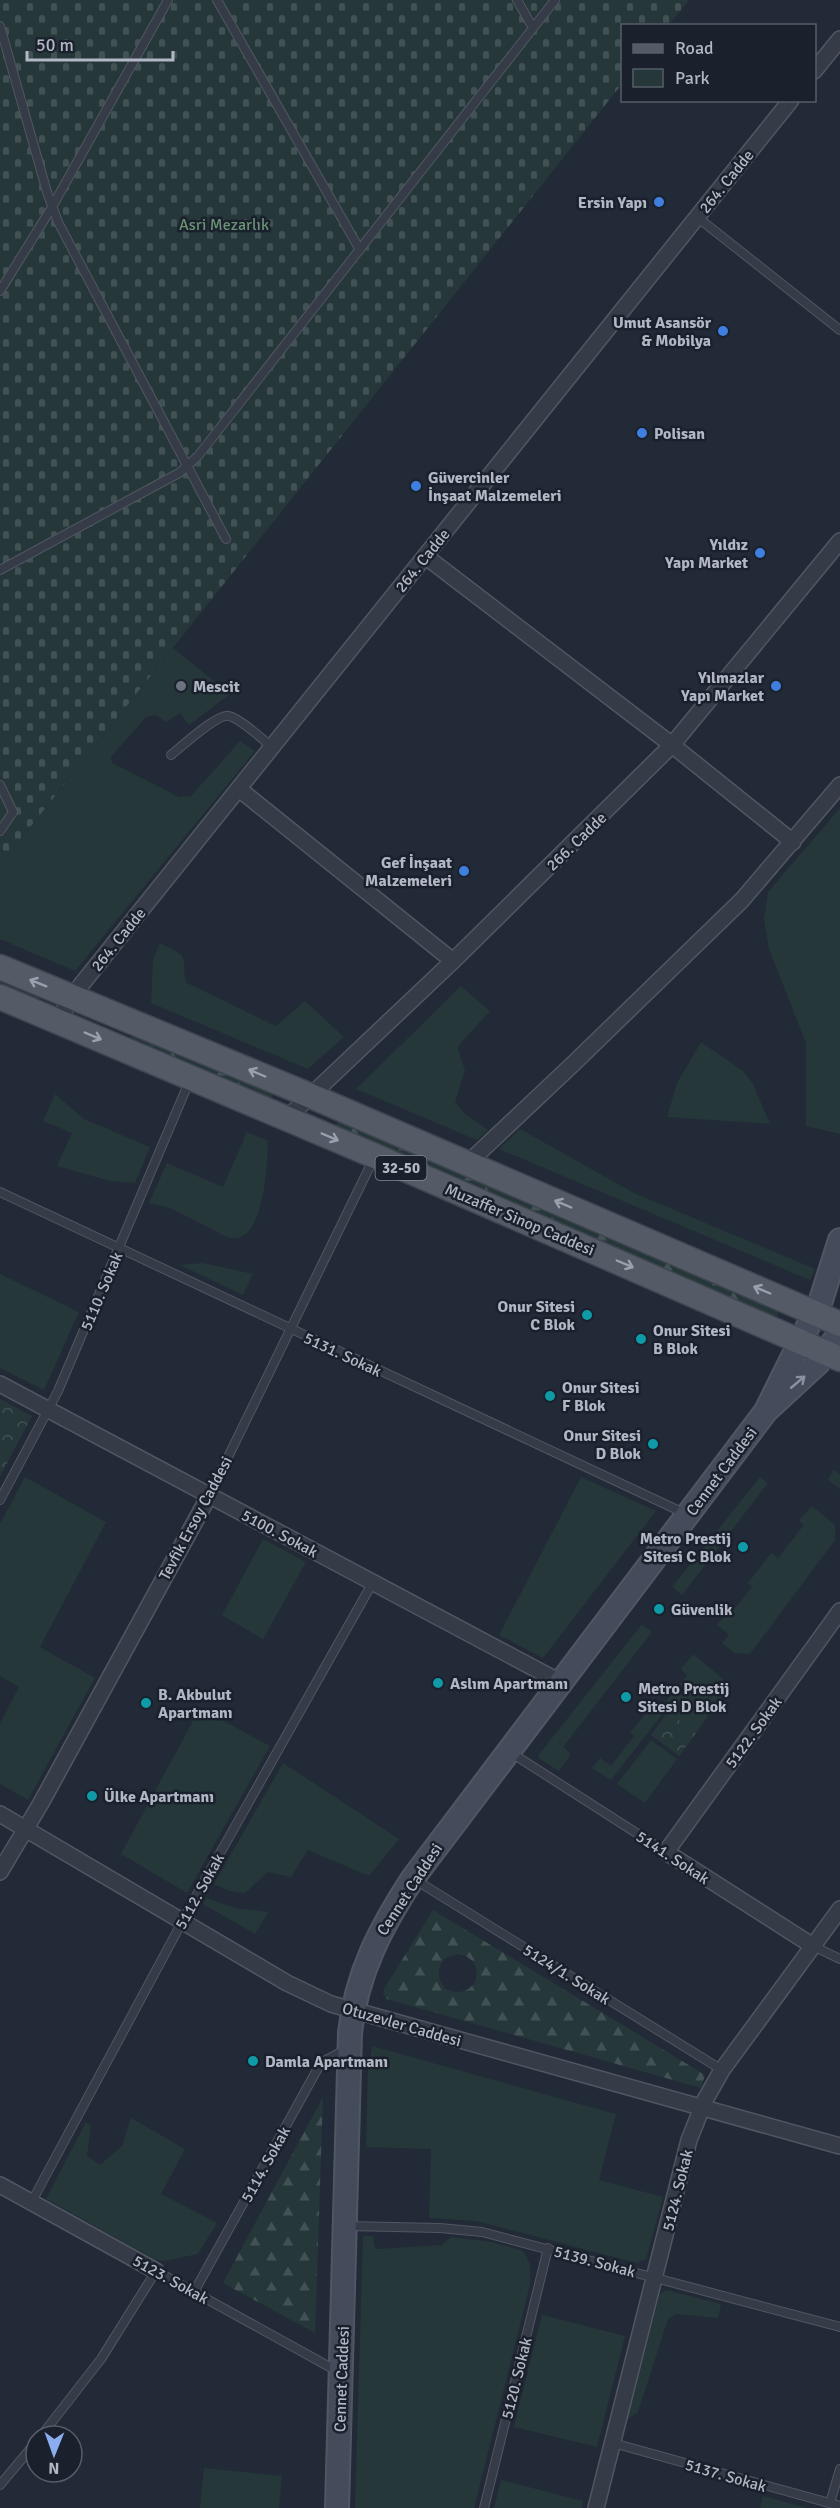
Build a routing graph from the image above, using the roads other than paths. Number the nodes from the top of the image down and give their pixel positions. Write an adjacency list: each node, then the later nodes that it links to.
1 (168, 0): 10 (lane)
2 (217, 0): 12 (lane)
3 (517, 0): 6 (lane)
4 (555, 0): 6 (lane)
5 (0, 26): 10 (lane)
6 (533, 28): 12 (lane)
7 (839, 41): 8 (street)
8 (816, 69)
9 (789, 102): 11 (street, 264. Cadde)
10 (52, 207): 13 (lane); 15 (lane)
11 (697, 217): 14 (lane); 18 (street, 264. Cadde)
12 (360, 250): 15 (lane)
13 (0, 291)
14 (840, 330)
15 (188, 466): 16 (lane); 19 (lane)
16 (226, 539)
17 (840, 541): 20 (street, 266. Cadde)
18 (425, 556): 20 (street); 21 (street, 264. Cadde)
19 (0, 570)
20 (672, 745): 27 (street); 28 (street, 266. Cadde)
21 (272, 747): 22 (lane); 25 (street, 264. Cadde)
22 (171, 755)
23 (0, 785): 26 (lane)
24 (840, 785): 27 (street)
25 (239, 789): 28 (street); 31 (street, 264. Cadde)
26 (0, 831)
27 (794, 842): 37 (street)
28 (453, 961): 34 (street, 266. Cadde)
29 (0, 967): 31 (main road, Muzaffer Sinop Caddesi / 32-50, one-way to 29)
30 (0, 997): 32 (main road, Muzaffer Sinop Caddesi / 32-50)
31 (72, 997): 32 (street, 264. Cadde); 34 (main road, Muzaffer Sinop Caddesi / 32-50, one-way to 31)
32 (57, 1021): 33 (main road, Muzaffer Sinop Caddesi / 32-50, one-way to 33)
33 (191, 1078): 35 (main road, Muzaffer Sinop Caddesi / 32-50); 40 (lane, 5110. Sokak)
34 (311, 1096): 35 (street, 266. Cadde); 37 (main road, Muzaffer Sinop Caddesi / 32-50)
35 (286, 1119): 36 (main road, Muzaffer Sinop Caddesi / 32-50, one-way to 36)
36 (375, 1156): 43 (lane, Tevfik Ersoy Caddesi); 44 (main road, Muzaffer Sinop Caddesi / 32-50, one-way to 44)
37 (468, 1163): 41 (main road, Muzaffer Sinop Caddesi / 32-50, one-way to 37)
38 (0, 1192): 40 (lane, 5131. Sokak)
39 (840, 1240): 41 (street, Cennet Caddesi)
40 (119, 1247): 43 (lane, 5131. Sokak); 47 (lane, 5110. Sokak)
41 (815, 1313): 42 (main road, Muzaffer Sinop Caddesi / 32-50); 44 (street, Cennet Caddesi)
42 (840, 1324)
43 (291, 1329): 49 (lane, Tevfik Ersoy Caddesi); 51 (lane, 5131. Sokak)
44 (801, 1341): 45 (main road, Muzaffer Sinop Caddesi / 32-50); 48 (street, Cennet Caddesi)
45 (836, 1348): 48 (street, Cennet Caddesi, one-way to 45)
46 (0, 1384): 47 (street, 5100. Sokak)
47 (48, 1410): 49 (street, 5100. Sokak); 50 (lane, 5110. Sokak)
48 (766, 1411): 51 (street, Cennet Caddesi)
49 (209, 1496): 52 (street, 5100. Sokak); 57 (street, Tevfik Ersoy Caddesi)
50 (0, 1500)
51 (687, 1514): 54 (street, Cennet Caddesi)
52 (373, 1582): 54 (street, 5100. Sokak); 62 (lane, 5112. Sokak)
53 (840, 1611): 58 (street, 5122. Sokak)
54 (560, 1682): 55 (street, Cennet Caddesi)
55 (508, 1751): 58 (lane, 5141. Sokak); 60 (street, Cennet Caddesi)
56 (0, 1814): 57 (street, Otuzevler Caddesi)
57 (25, 1829): 59 (street, Tevfik Ersoy Caddesi); 62 (street, Otuzevler Caddesi)
58 (666, 1852): 63 (street, 5141. Sokak)
59 (0, 1872)
60 (412, 1878): 65 (street, Cennet Caddesi); 67 (lane, 5124/1. Sokak)
61 (840, 1909): 63 (street, 5124. Sokak)
62 (183, 1921): 65 (street, Otuzevler Caddesi); 71 (lane, 5112. Sokak)
63 (813, 1946): 64 (lane, 5141. Sokak); 67 (street, 5124. Sokak)
64 (840, 1959)
65 (353, 2012): 66 (street, Cennet Caddesi); 68 (street, Otuzevler Caddesi)
66 (350, 2049): 72 (street, Cennet Caddesi); 76 (lane, 5114. Sokak)
67 (722, 2070): 68 (street, 5124. Sokak)
68 (701, 2108): 69 (street, Otuzevler Caddesi); 75 (street, 5124. Sokak)
69 (840, 2146)
70 (0, 2186): 71 (street, 5123. Sokak)
71 (31, 2203): 74 (street, 5123. Sokak)
72 (345, 2226): 73 (lane, 5139. Sokak); 78 (street, Cennet Caddesi)
73 (548, 2248): 75 (lane, 5139. Sokak); 87 (lane, 5120. Sokak)
74 (156, 2271): 76 (lane, 5123. Sokak); 79 (lane)
75 (654, 2277): 77 (lane, 5139. Sokak); 80 (street, 5124. Sokak)
76 (194, 2292): 78 (lane, 5123. Sokak)
77 (840, 2327)
78 (341, 2373): 86 (street, Cennet Caddesi)
79 (51, 2424)
80 (613, 2443): 84 (lane, 5137. Sokak); 88 (street, 5124. Sokak)
81 (24, 2456): 83 (lane)
82 (840, 2469): 84 (lane)
83 (0, 2485)
84 (830, 2503): 85 (lane, 5137. Sokak)
85 (840, 2506)
86 (337, 2508)
87 (484, 2508)
88 (596, 2508)

